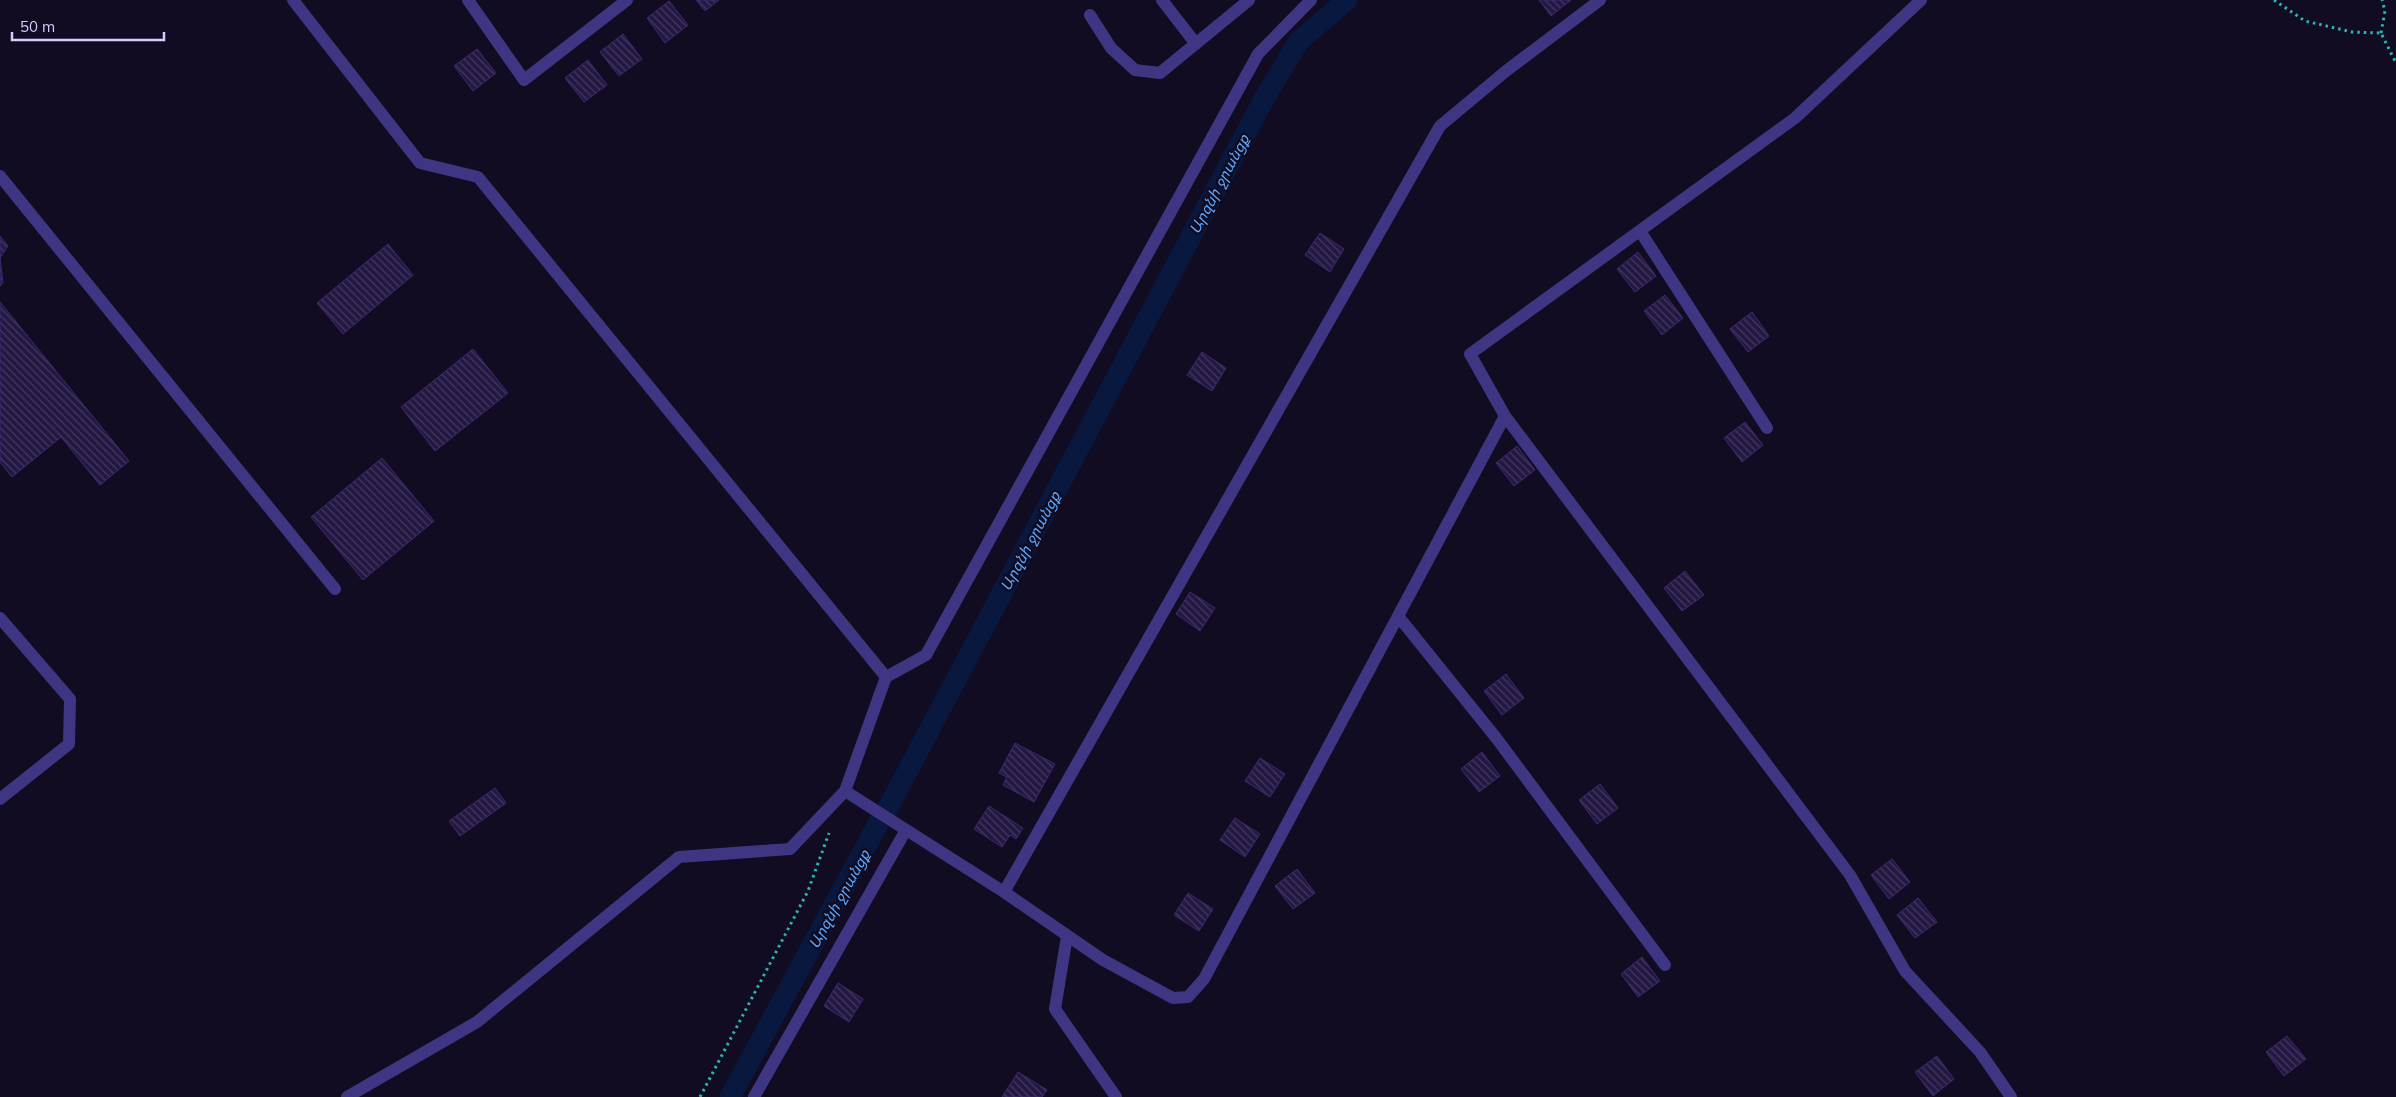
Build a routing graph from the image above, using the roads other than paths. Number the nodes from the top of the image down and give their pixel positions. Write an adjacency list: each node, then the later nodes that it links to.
1 (293, 0): 18 (street)
2 (468, 0): 3 (street)
3 (627, 0)
4 (1162, 0): 10 (street)
5 (1249, 0): 10 (street)
6 (1311, 0): 18 (street)
7 (1600, 0): 22 (street)
8 (1921, 0): 12 (street)
9 (1090, 15): 10 (street)
10 (1196, 44)
11 (0, 176): 15 (street)
12 (1640, 231): 13 (street); 14 (street)
13 (1505, 416): 16 (street); 28 (street)
14 (1767, 428)
15 (335, 589)
16 (1398, 616): 23 (street); 24 (street)
17 (0, 618): 20 (street)
18 (886, 677): 19 (street)
19 (845, 791): 21 (street); 25 (street)
20 (0, 799)
21 (906, 830): 22 (street); 26 (street)
22 (1004, 892): 23 (street)
23 (1067, 936): 27 (street)
24 (1665, 965)
25 (347, 1097)
26 (754, 1097)
27 (1116, 1097)
28 (2011, 1097)

